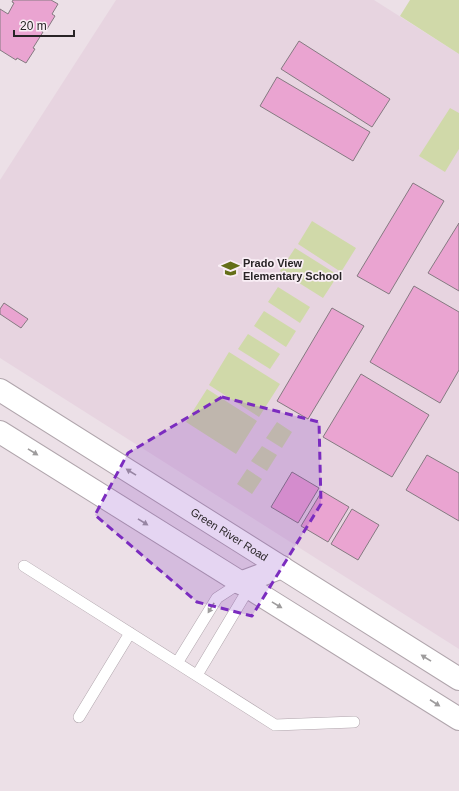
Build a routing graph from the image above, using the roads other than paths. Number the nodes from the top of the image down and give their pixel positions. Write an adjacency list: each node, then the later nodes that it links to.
1 (0, 390): 2 (main road, Green River Road)
2 (9, 402): 5 (main road, Green River Road, one-way to 2)
3 (0, 432): 6 (main road, one-way to 6)
4 (24, 566): 7 (lane)
5 (282, 567): 6 (main road); 10 (main road, Green River Road, one-way to 5)
6 (244, 585): 8 (lane, one-way to 8); 9 (lane); 12 (main road, one-way to 12)
7 (130, 633): 8 (lane); 11 (lane)
8 (177, 663): 9 (lane)
9 (197, 675): 13 (lane)
10 (459, 679)
11 (78, 717)
12 (459, 719)
13 (354, 722)

